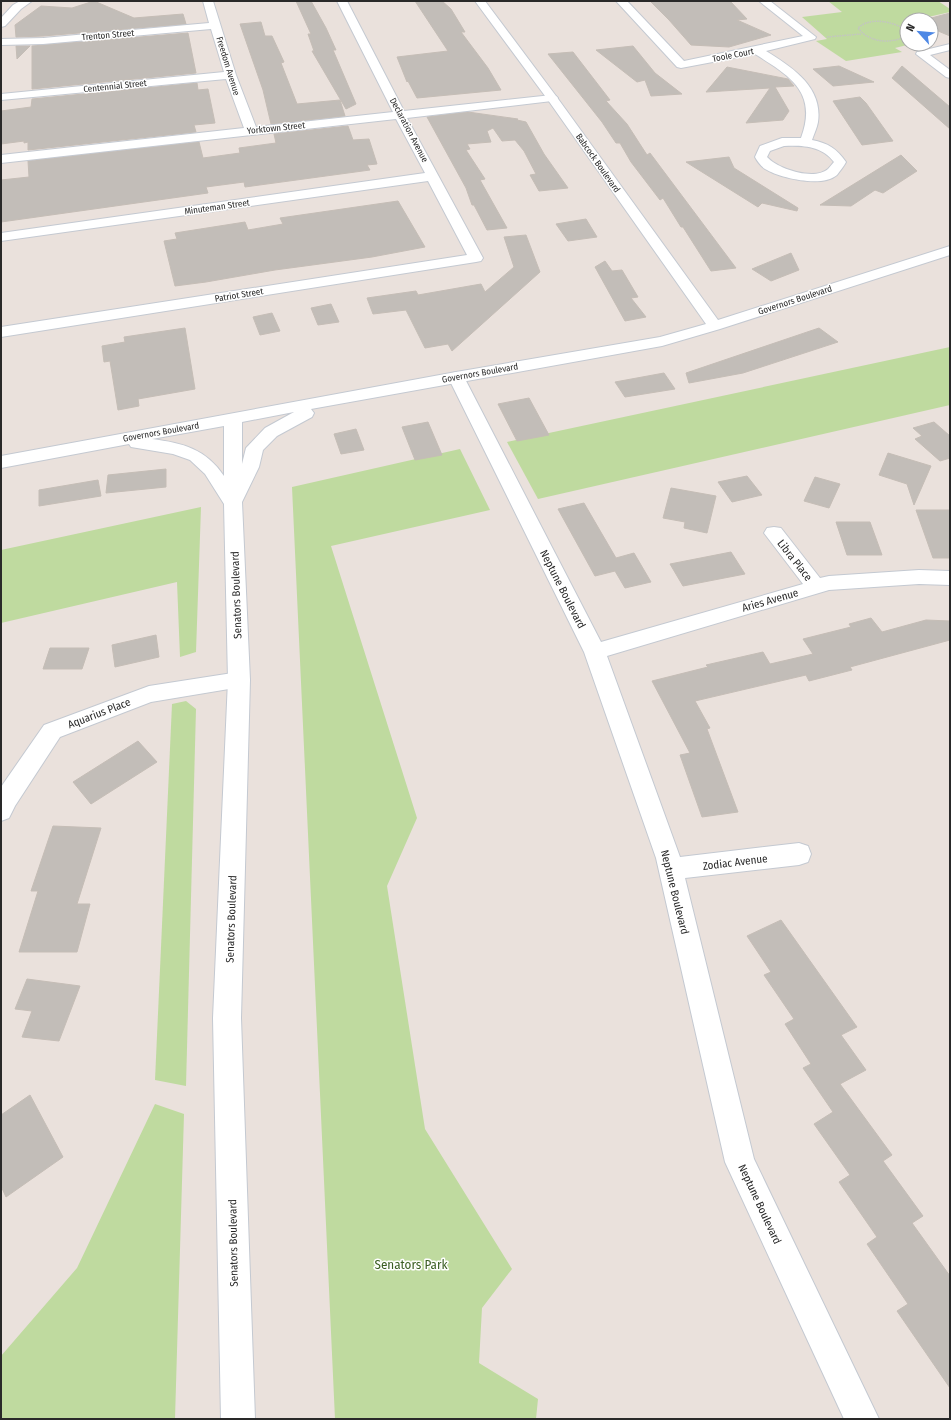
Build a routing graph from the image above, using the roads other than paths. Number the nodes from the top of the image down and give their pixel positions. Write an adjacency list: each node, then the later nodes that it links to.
1 (27, 1): 7 (street)
2 (208, 1): 8 (street, Freedom Avenue)
3 (342, 1): 16 (street, Declaration Avenue)
4 (480, 1): 15 (street, Babcock Boulevard)
5 (621, 1): 11 (street, Toole Court)
6 (764, 1): 11 (street, Toole Court)
7 (1, 24)
8 (216, 25): 9 (street, Trenton Street); 12 (street, Freedom Avenue)
9 (1, 42)
10 (950, 47): 13 (street)
11 (757, 50): 18 (street)
12 (230, 75): 14 (street, Centennial Street); 17 (street, Freedom Avenue)
13 (950, 75)
14 (1, 97)
15 (552, 98): 16 (street, Yorktown Street); 24 (street, Babcock Boulevard)
16 (400, 115): 17 (street, Yorktown Street); 20 (street, Declaration Avenue)
17 (251, 130): 19 (street, Yorktown Street)
18 (806, 143): 18 (street)
19 (1, 159)
20 (433, 176): 21 (street, Minuteman Street); 23 (street, Declaration Avenue)
21 (1, 237)
22 (950, 250): 24 (street, Governors Boulevard)
23 (476, 258): 25 (street, Patriot Street)
24 (714, 326): 26 (street, Governors Boulevard)
25 (1, 332)
26 (456, 377): 27 (street, Governors Boulevard); 35 (street, Neptune Boulevard)
27 (324, 402): 28 (street, Governors Boulevard); 31 (street)
28 (233, 419): 29 (street, Governors Boulevard); 31 (street, Senators Boulevard)
29 (119, 440): 30 (street, Governors Boulevard); 31 (street)
30 (1, 462)
31 (233, 503): 36 (street, Senators Boulevard)
32 (774, 533): 34 (street, Libra Place)
33 (950, 578): 34 (street, Aries Avenue)
34 (816, 587): 35 (street, Aries Avenue)
35 (595, 652): 39 (street, Neptune Boulevard)
36 (239, 680): 37 (street, Aquarius Place); 40 (street, Senators Boulevard)
37 (1, 811)
38 (799, 854): 39 (street, Zodiac Avenue)
39 (671, 869): 41 (street, Neptune Boulevard)
40 (238, 1419)
41 (862, 1419)

